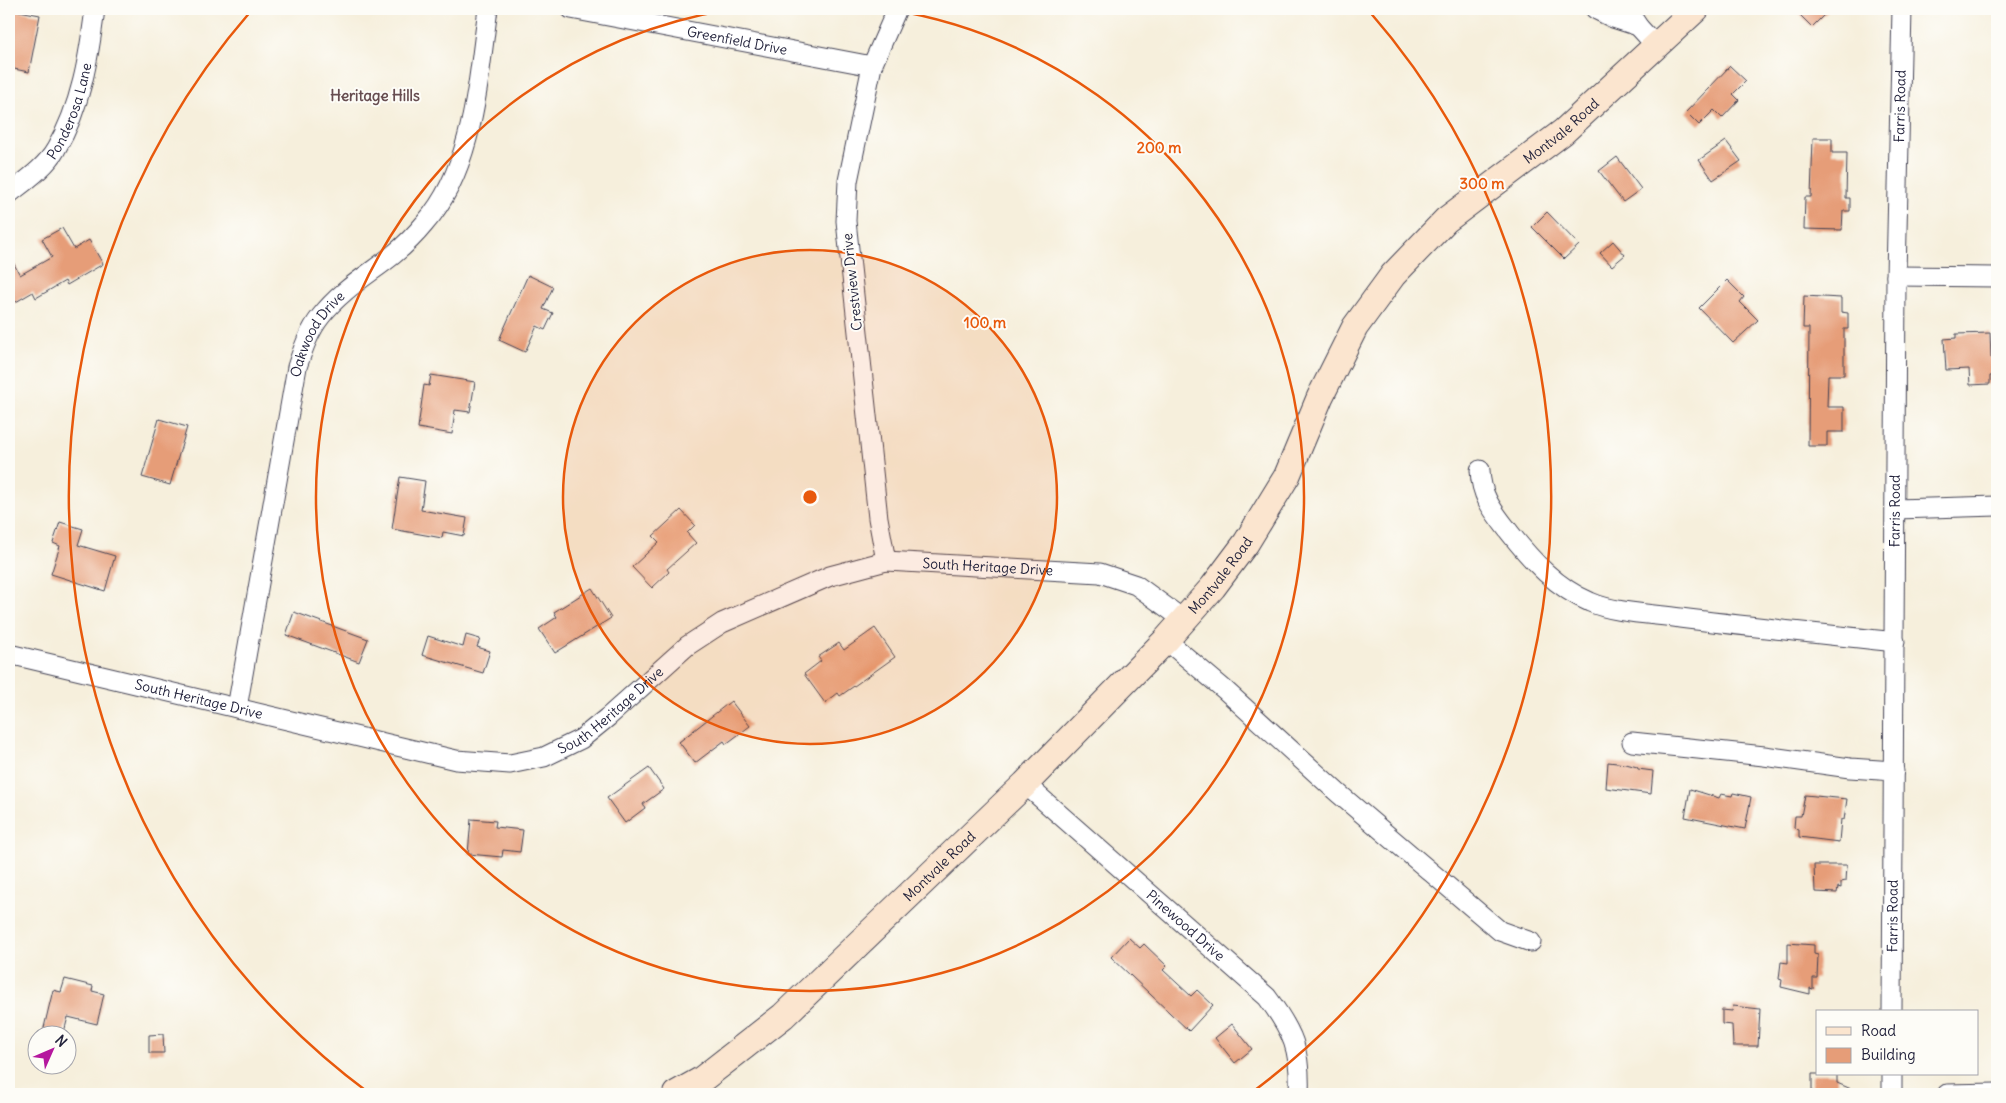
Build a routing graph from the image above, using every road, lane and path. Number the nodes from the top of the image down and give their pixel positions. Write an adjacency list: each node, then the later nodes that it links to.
1 (95, 9): 12 (street, Ponderosa Lane)
2 (488, 9): 23 (street, Oakwood Drive)
3 (571, 9): 11 (street, Greenfield Drive)
4 (897, 9): 11 (street, Crestview Drive)
5 (1595, 9): 9 (street)
6 (1627, 9): 9 (street)
7 (1696, 9): 10 (main road, Montvale Road)
8 (1902, 9): 13 (street, Farris Road)
9 (1638, 26): 10 (street)
10 (1657, 47): 19 (main road, Montvale Road)
11 (872, 66): 18 (street, Crestview Drive)
12 (9, 194)
13 (1896, 276): 14 (street); 17 (street, Farris Road)
14 (1997, 277)
15 (1480, 470): 21 (street)
16 (1997, 506): 17 (street)
17 (1896, 509): 21 (street, Farris Road)
18 (886, 561): 19 (street, South Heritage Drive); 23 (street, South Heritage Drive)
19 (1184, 620): 20 (main road, Montvale Road)
20 (1166, 640): 26 (main road, Montvale Road); 27 (street)
21 (1895, 642): 25 (street, Farris Road)
22 (9, 654): 23 (street, South Heritage Drive)
23 (236, 708)
24 (1632, 742): 25 (street)
25 (1894, 771): 28 (street, Farris Road)
26 (1026, 784): 30 (main road, Montvale Road); 33 (street, Pinewood Drive)
27 (1531, 942)
28 (1892, 1010)
29 (1892, 1076): 34 (street)
30 (705, 1087): 32 (main road, Montvale Road)
31 (1997, 1093): 35 (street)
32 (676, 1094)
33 (1299, 1094)
34 (1892, 1094)
35 (1947, 1094)

